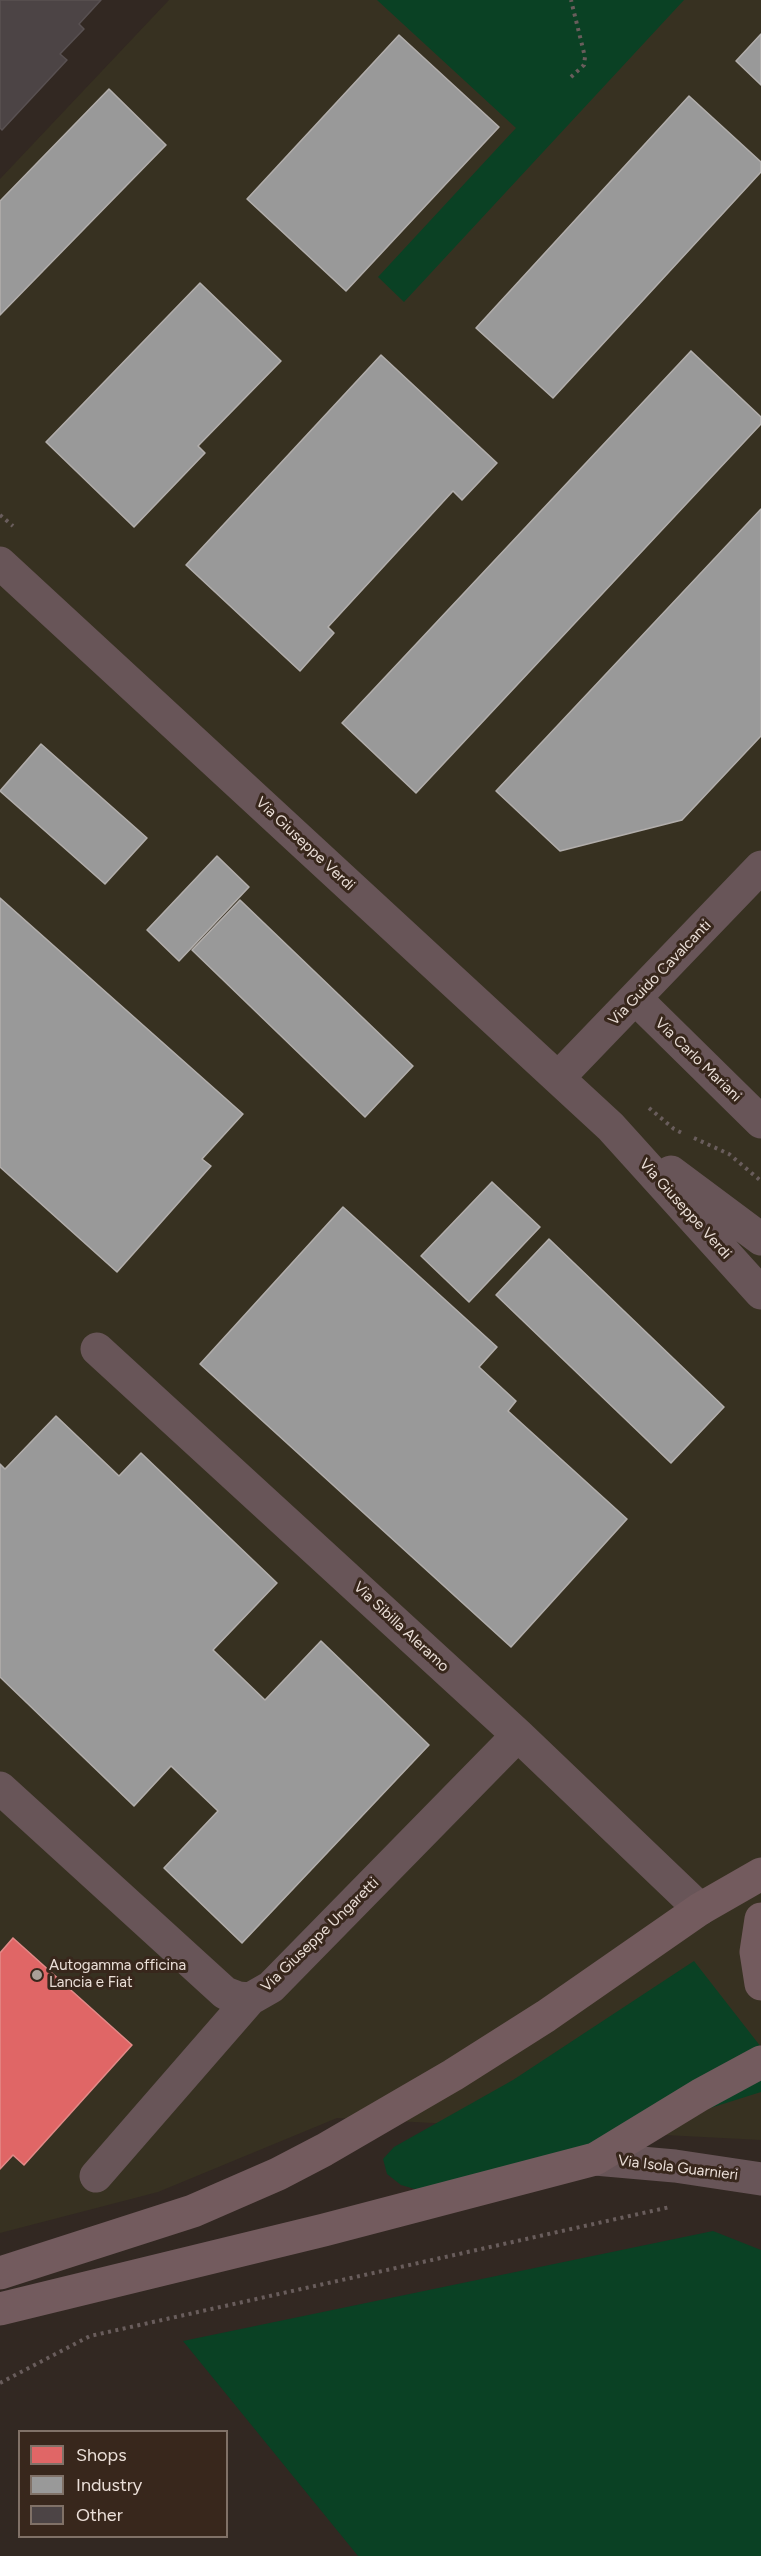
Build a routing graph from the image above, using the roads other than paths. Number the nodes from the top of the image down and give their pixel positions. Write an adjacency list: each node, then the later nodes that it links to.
1 (0, 562): 4 (street, Via Giuseppe Verdi)
2 (761, 867): 3 (street, Via Guido Cavalcanti)
3 (635, 998): 4 (street, Via Guido Cavalcanti); 5 (street, Via Carlo Mariani)
4 (558, 1078): 6 (street, Via Giuseppe Verdi)
5 (761, 1122)
6 (610, 1126): 7 (street, Via Giuseppe Verdi); 8 (street, Via Giuseppe Verdi)
7 (761, 1239)
8 (761, 1293)
9 (98, 1349): 10 (street, Via Sibilla Aleramo)
10 (518, 1736): 13 (street, Via Sibilla Aleramo); 16 (street, Via Giuseppe Ungaretti)
11 (0, 1788): 16 (street, Via Giuseppe Ungaretti)
12 (761, 1874): 13 (main road)
13 (700, 1909): 21 (main road)
14 (761, 1919): 15 (main road)
15 (761, 1984)
16 (250, 1999): 19 (street)
17 (761, 2062): 18 (main road)
18 (595, 2159): 20 (street, Via Isola Guarnieri); 22 (main road)
19 (96, 2176)
20 (761, 2179)
21 (0, 2273)
22 (0, 2309)

